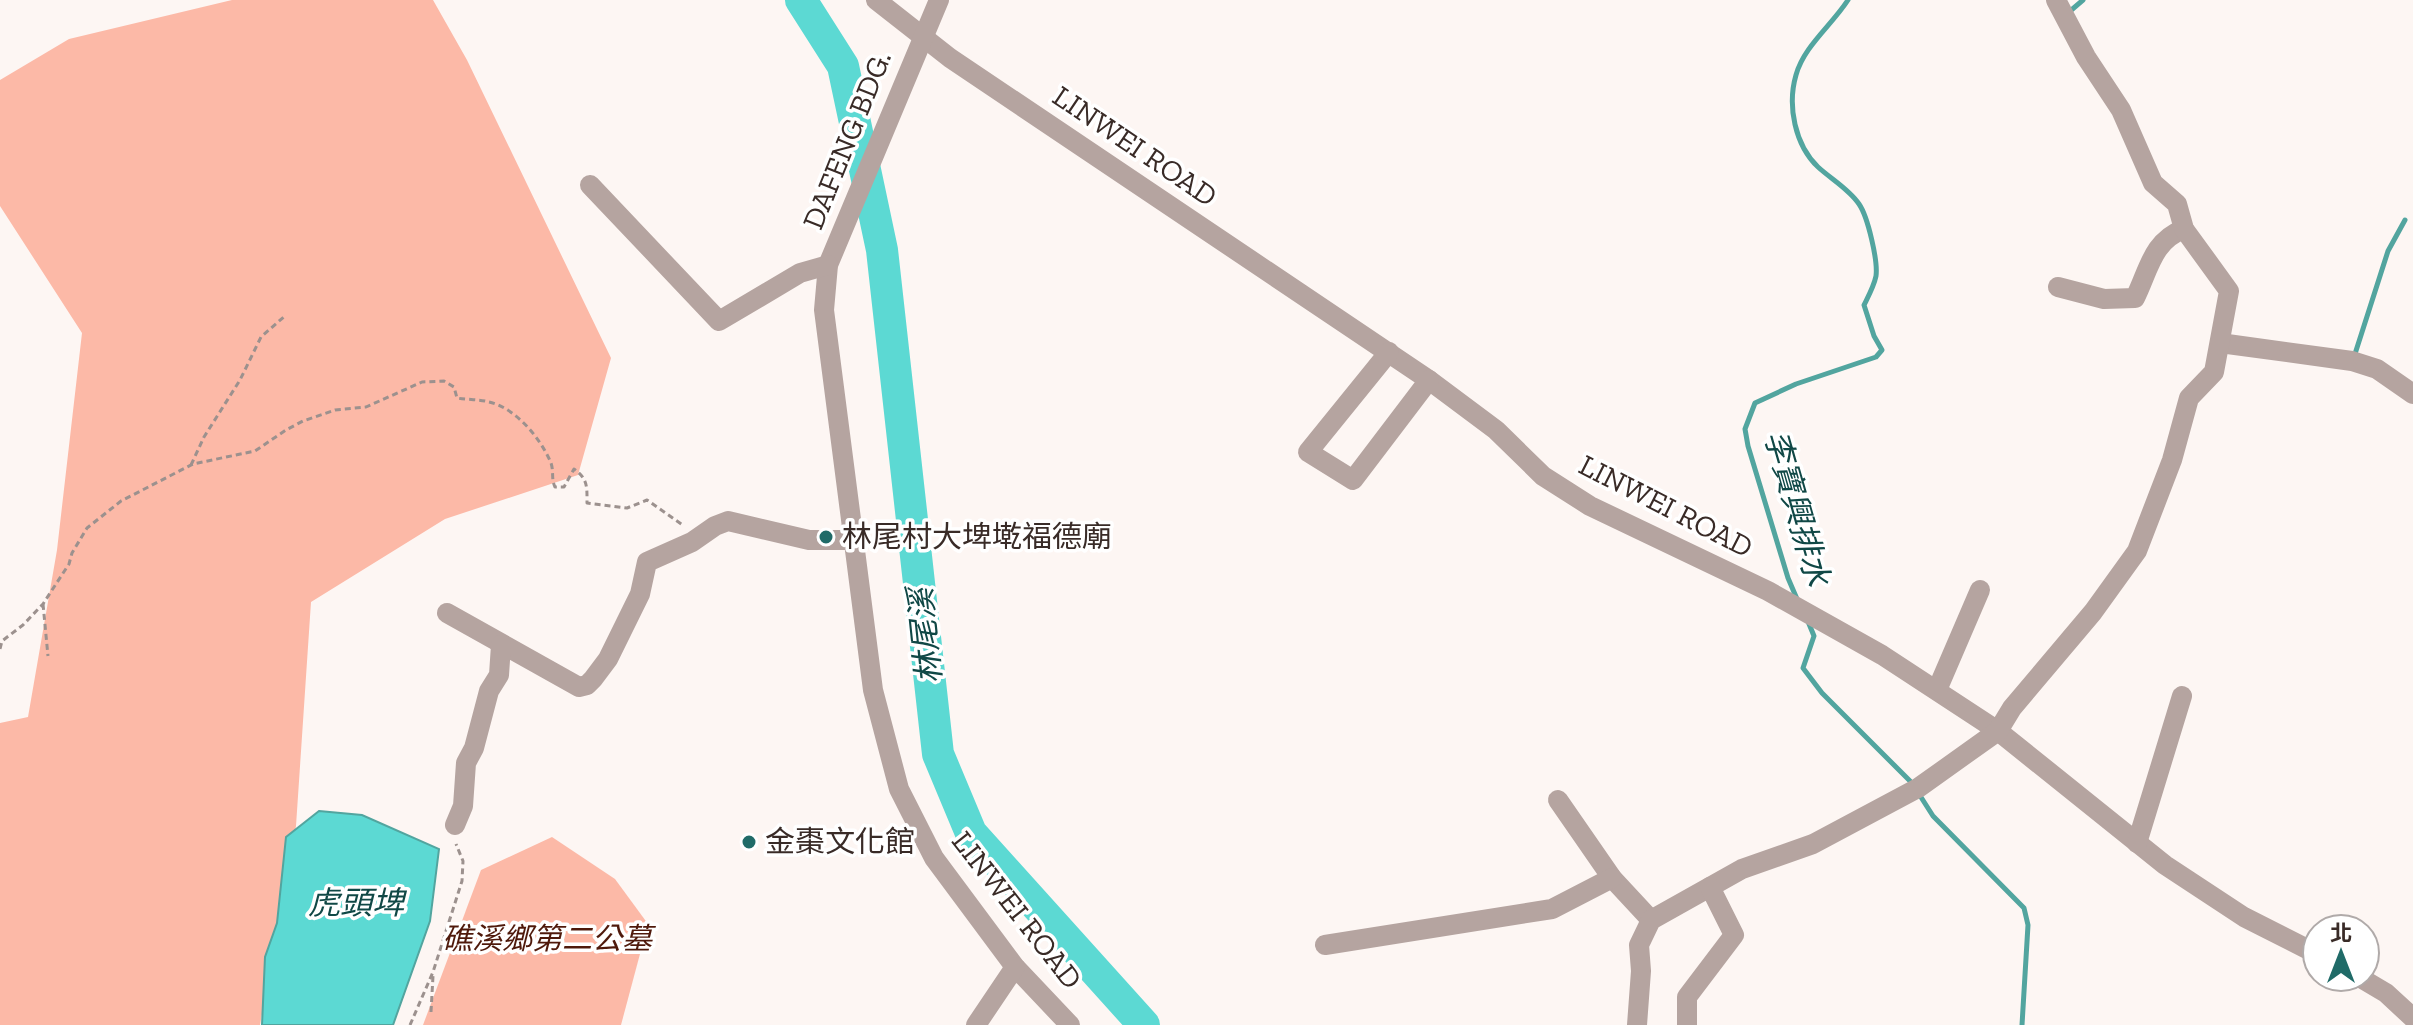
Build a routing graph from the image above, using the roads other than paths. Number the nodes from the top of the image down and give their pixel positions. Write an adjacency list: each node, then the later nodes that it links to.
1 (876, 0): 4 (street, LINWEI ROAD)
2 (939, 0): 4 (street)
3 (2056, 0): 6 (street)
4 (922, 37): 7 (street, DAFENG BDG.); 10 (street, LINWEI ROAD)
5 (590, 185): 7 (street)
6 (2184, 229): 8 (street); 9 (street)
7 (828, 265): 13 (street, LINWEI ROAD)
8 (2058, 287)
9 (2220, 343): 12 (street); 19 (street)
10 (1389, 352): 11 (street, LINWEI ROAD); 11 (street)
11 (1429, 380): 17 (street, LINWEI ROAD)
12 (2413, 394)
13 (854, 540): 16 (street); 28 (street, LINWEI ROAD)
14 (1980, 590): 17 (street)
15 (447, 613): 16 (street)
16 (501, 645): 21 (street)
17 (1937, 690): 19 (street, LINWEI ROAD)
18 (2182, 696): 22 (street)
19 (1998, 731): 22 (street, LINWEI ROAD); 24 (street)
20 (1558, 800): 23 (street)
21 (455, 825)
22 (2137, 843): 27 (street, LINWEI ROAD)
23 (1612, 878): 25 (street); 26 (street)
24 (1710, 887): 25 (street); 34 (street)
25 (1651, 920): 33 (street)
26 (1325, 945)
27 (2301, 946)
28 (1015, 967): 31 (street); 32 (street, LINWEI ROAD)
29 (2381, 990): 30 (street)
30 (2413, 1018)
31 (976, 1025)
32 (1070, 1025)
33 (1637, 1025)
34 (1687, 1025)

